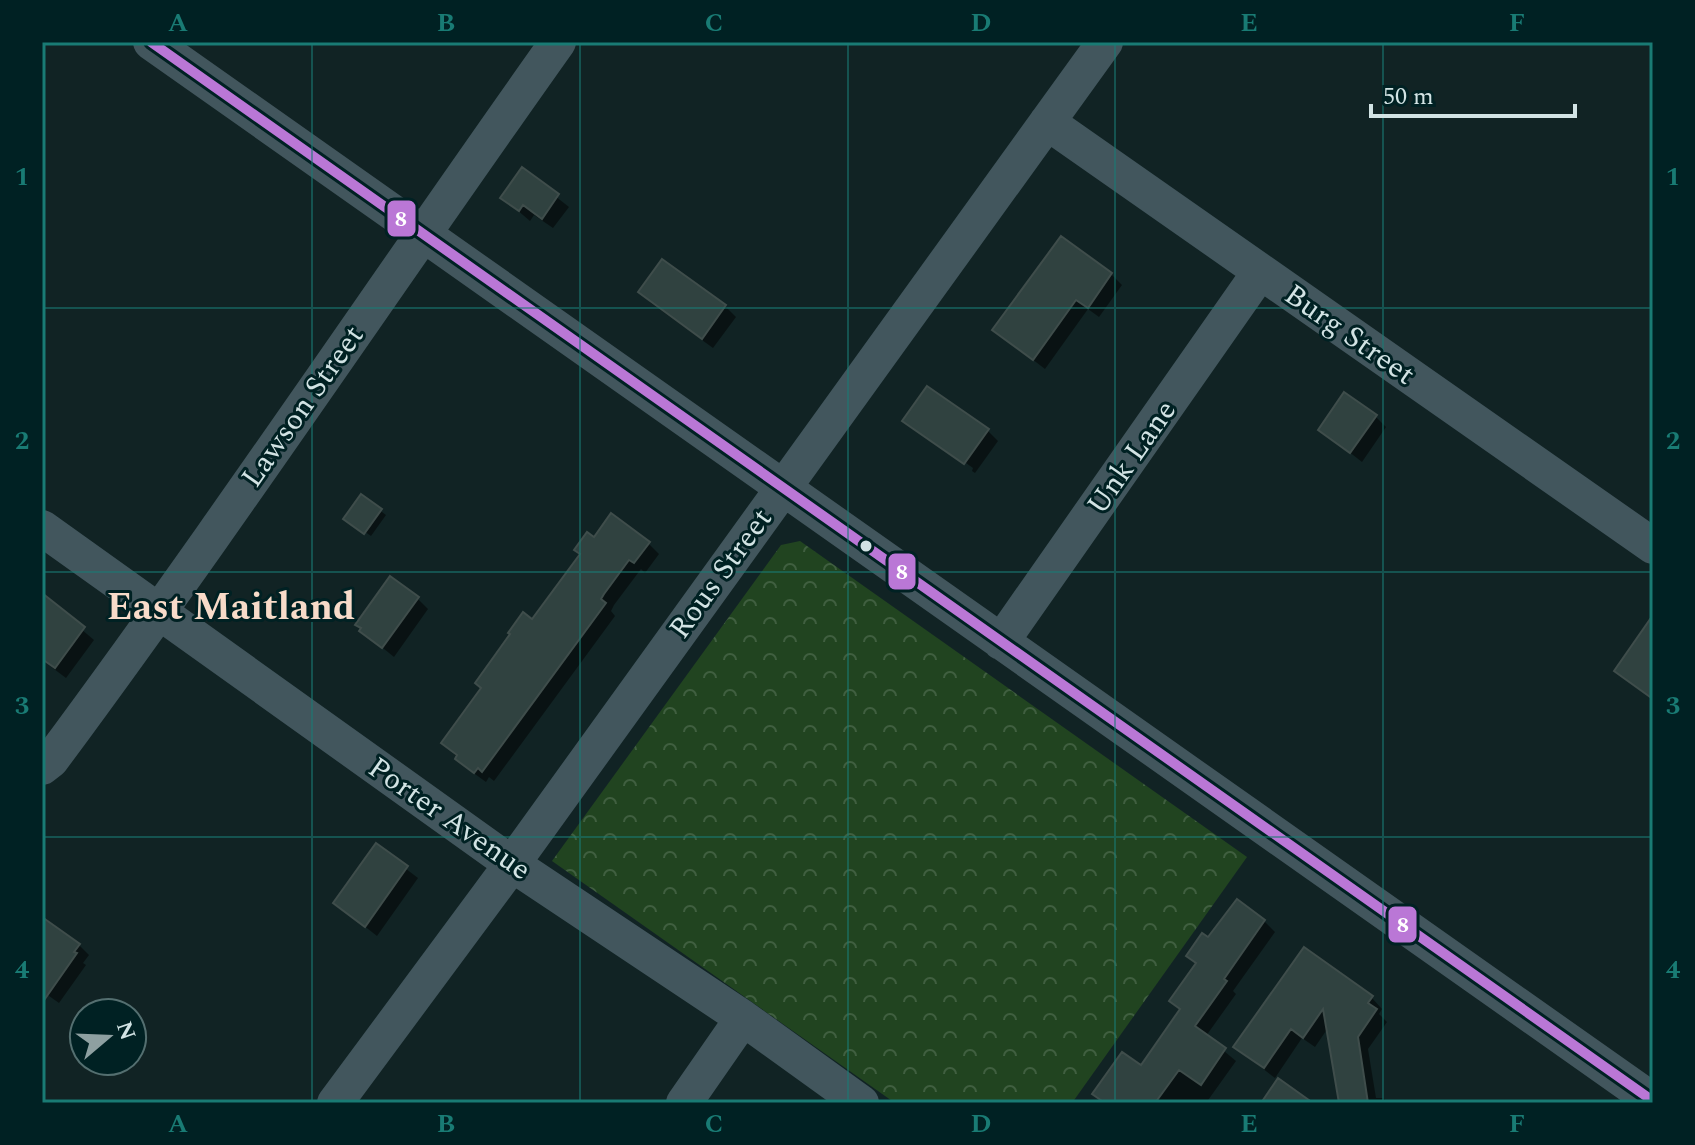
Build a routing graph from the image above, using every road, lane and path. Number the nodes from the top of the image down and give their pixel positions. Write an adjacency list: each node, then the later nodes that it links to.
1 (151, 42): 5 (street)
2 (558, 42): 5 (street, Lawson Street)
3 (1105, 42): 4 (street, Rous Street)
4 (1047, 122): 6 (street, Burg Street); 7 (street, Rous Street)
5 (422, 233): 7 (street); 10 (street, Lawson Street)
6 (1260, 272): 9 (street, Burg Street); 11 (street, Unk Lane)
7 (781, 488): 11 (street); 13 (street, Rous Street)
8 (42, 528): 10 (street, Porter Avenue)
9 (1653, 546)
10 (162, 611): 12 (street, Lawson Street); 13 (street, Porter Avenue)
11 (1001, 642): 15 (street)
12 (42, 767)
13 (512, 864): 14 (street, Porter Avenue); 16 (street, Rous Street)
14 (743, 1018): 17 (street); 18 (street, Porter Avenue)
15 (1653, 1101)
16 (335, 1103)
17 (684, 1103)
18 (861, 1103)

